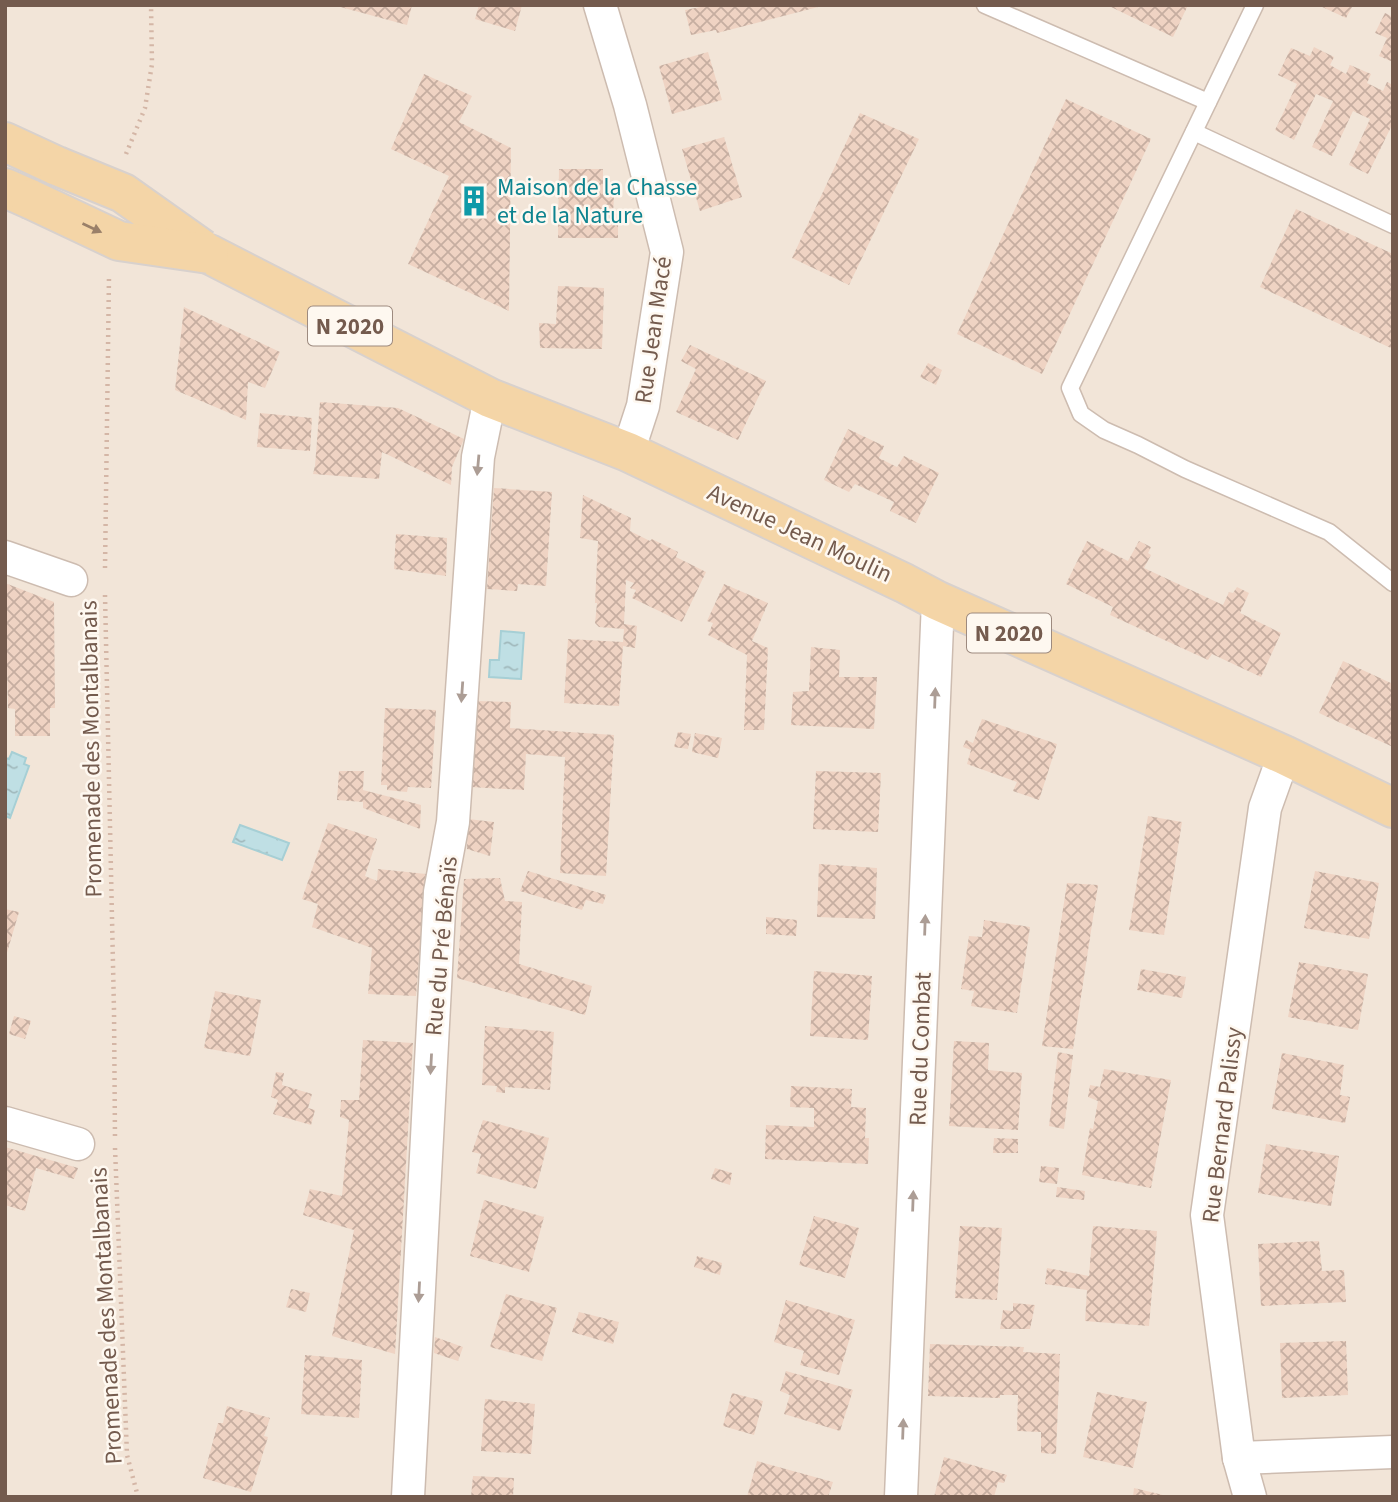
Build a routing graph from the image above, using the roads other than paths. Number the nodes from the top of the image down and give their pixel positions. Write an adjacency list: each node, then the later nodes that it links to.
1 (600, 5): 11 (street, Rue Jean Macé)
2 (985, 5): 4 (lane)
3 (1255, 5): 4 (lane)
4 (1208, 102): 5 (lane)
5 (1194, 132): 8 (lane); 14 (lane)
6 (5, 142): 9 (main road, bridge)
7 (18, 194): 9 (main road, one-way to 9, bridge)
8 (1393, 225)
9 (209, 254): 10 (main road, Avenue Jean Moulin / N 2020)
10 (490, 398): 11 (main road, Avenue Jean Moulin / N 2020); 22 (street, Rue du Pré Bénaïs, one-way to 22)
11 (628, 452): 15 (main road, Avenue Jean Moulin / N 2020)
12 (5, 557): 13 (street)
13 (71, 580)
14 (1393, 583)
15 (938, 601): 16 (main road, Avenue Jean Moulin / N 2020); 23 (street, Rue du Combat, one-way to 15)
16 (1284, 755): 17 (main road, Avenue Jean Moulin / N 2020); 21 (street, Rue Bernard Palissy)
17 (1393, 808)
18 (5, 1123): 19 (street)
19 (78, 1144)
20 (1393, 1452): 21 (street)
21 (1239, 1458): 24 (street, Rue Bernard Palissy)
22 (408, 1497)
23 (901, 1497)
24 (1250, 1497)

